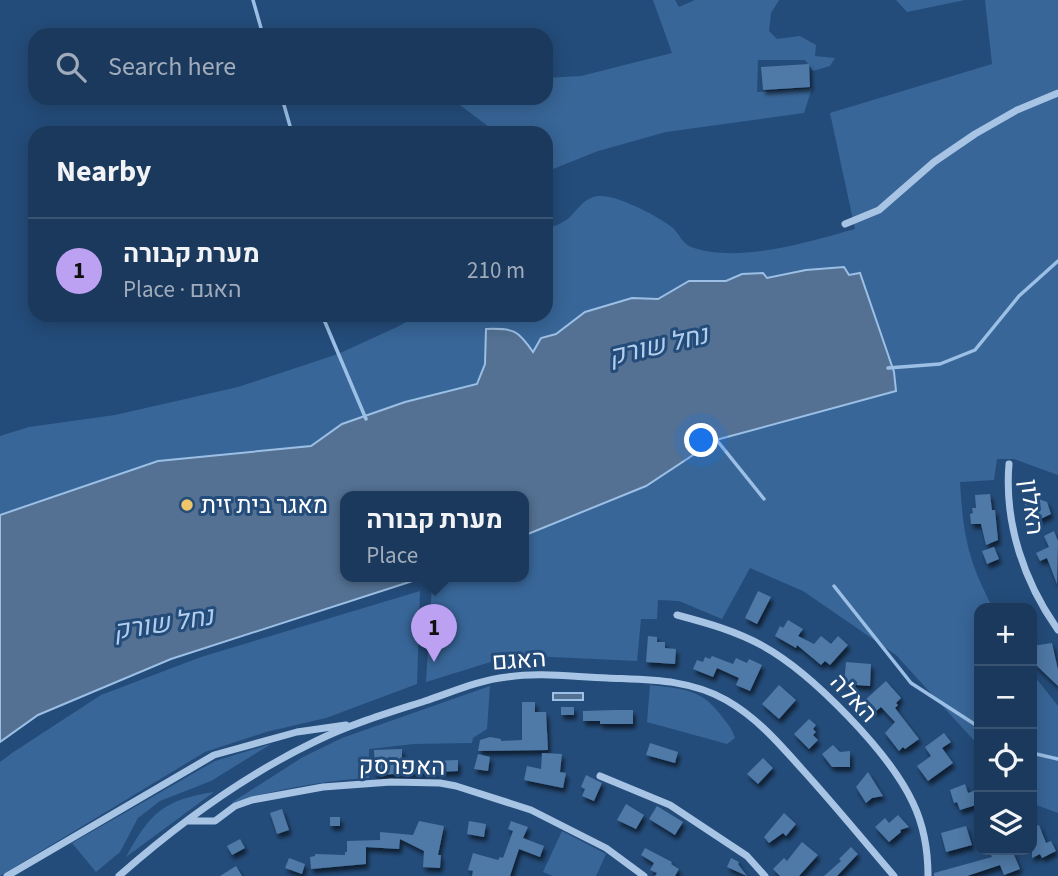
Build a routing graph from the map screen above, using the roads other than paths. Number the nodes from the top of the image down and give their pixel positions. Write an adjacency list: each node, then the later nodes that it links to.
1 (1058, 93): 2 (street)
2 (845, 224)
3 (1009, 464): 5 (street, האלון)
4 (677, 615): 14 (street, האלה)
5 (1058, 630)
6 (354, 725): 8 (street, האגם); 9 (street); 13 (street, האגם)
7 (600, 776): 12 (street)
8 (187, 821): 10 (street, האגם); 11 (street, האפרסק)
9 (8, 876)
10 (119, 876)
11 (644, 876)
12 (765, 876)
13 (894, 876)
14 (928, 876)

